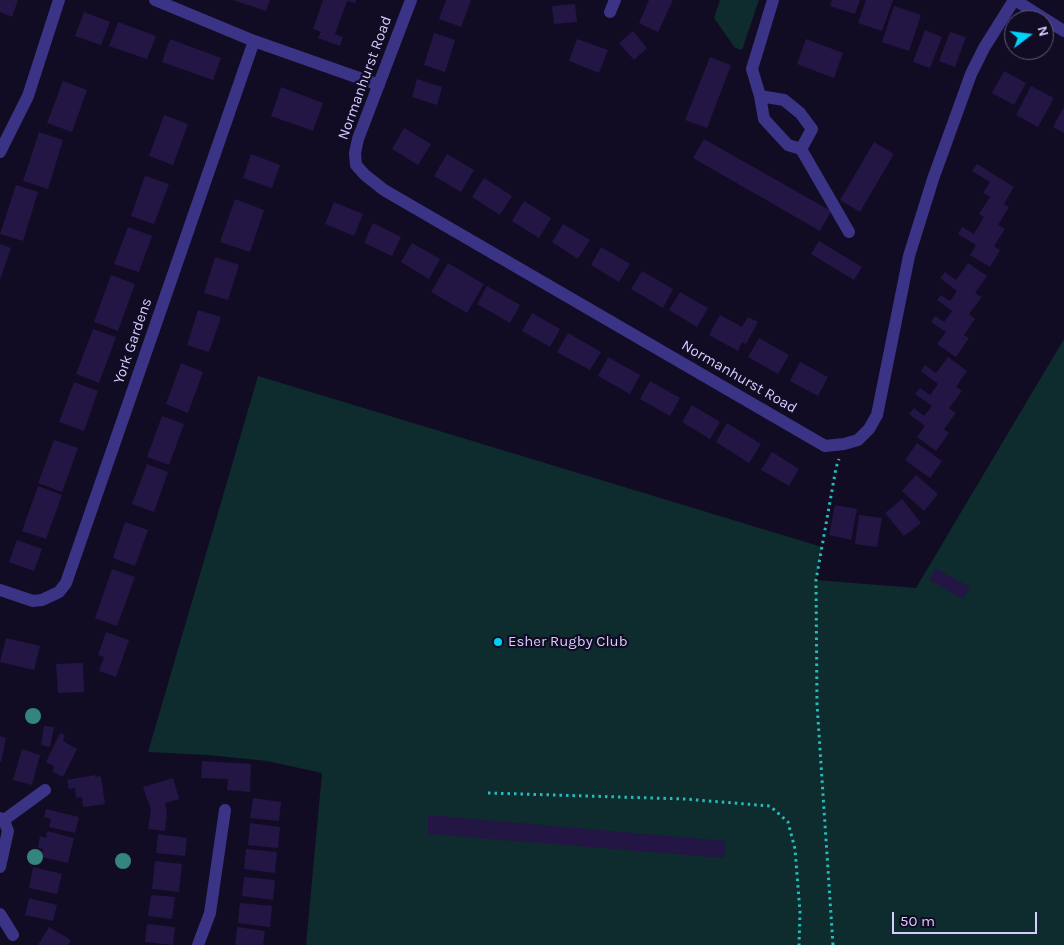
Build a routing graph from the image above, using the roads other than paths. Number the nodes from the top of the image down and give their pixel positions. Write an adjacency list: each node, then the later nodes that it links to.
1 (59, 0): 11 (street)
2 (155, 0): 7 (street)
3 (411, 0): 8 (street, Normanhurst Road)
4 (773, 0): 9 (street)
5 (1014, 0): 6 (street); 8 (street, Normanhurst Road)
6 (1064, 31)
7 (254, 41): 8 (street); 13 (street, York Gardens)
8 (379, 85)
9 (760, 96): 10 (street); 10 (street)
10 (801, 149): 12 (street)
11 (0, 152)
12 (849, 232)
13 (0, 590)
14 (45, 790): 16 (street)
15 (225, 810): 20 (street)
16 (2, 819): 17 (street)
17 (0, 867)
18 (0, 914): 19 (street)
19 (13, 935)
20 (198, 945)

